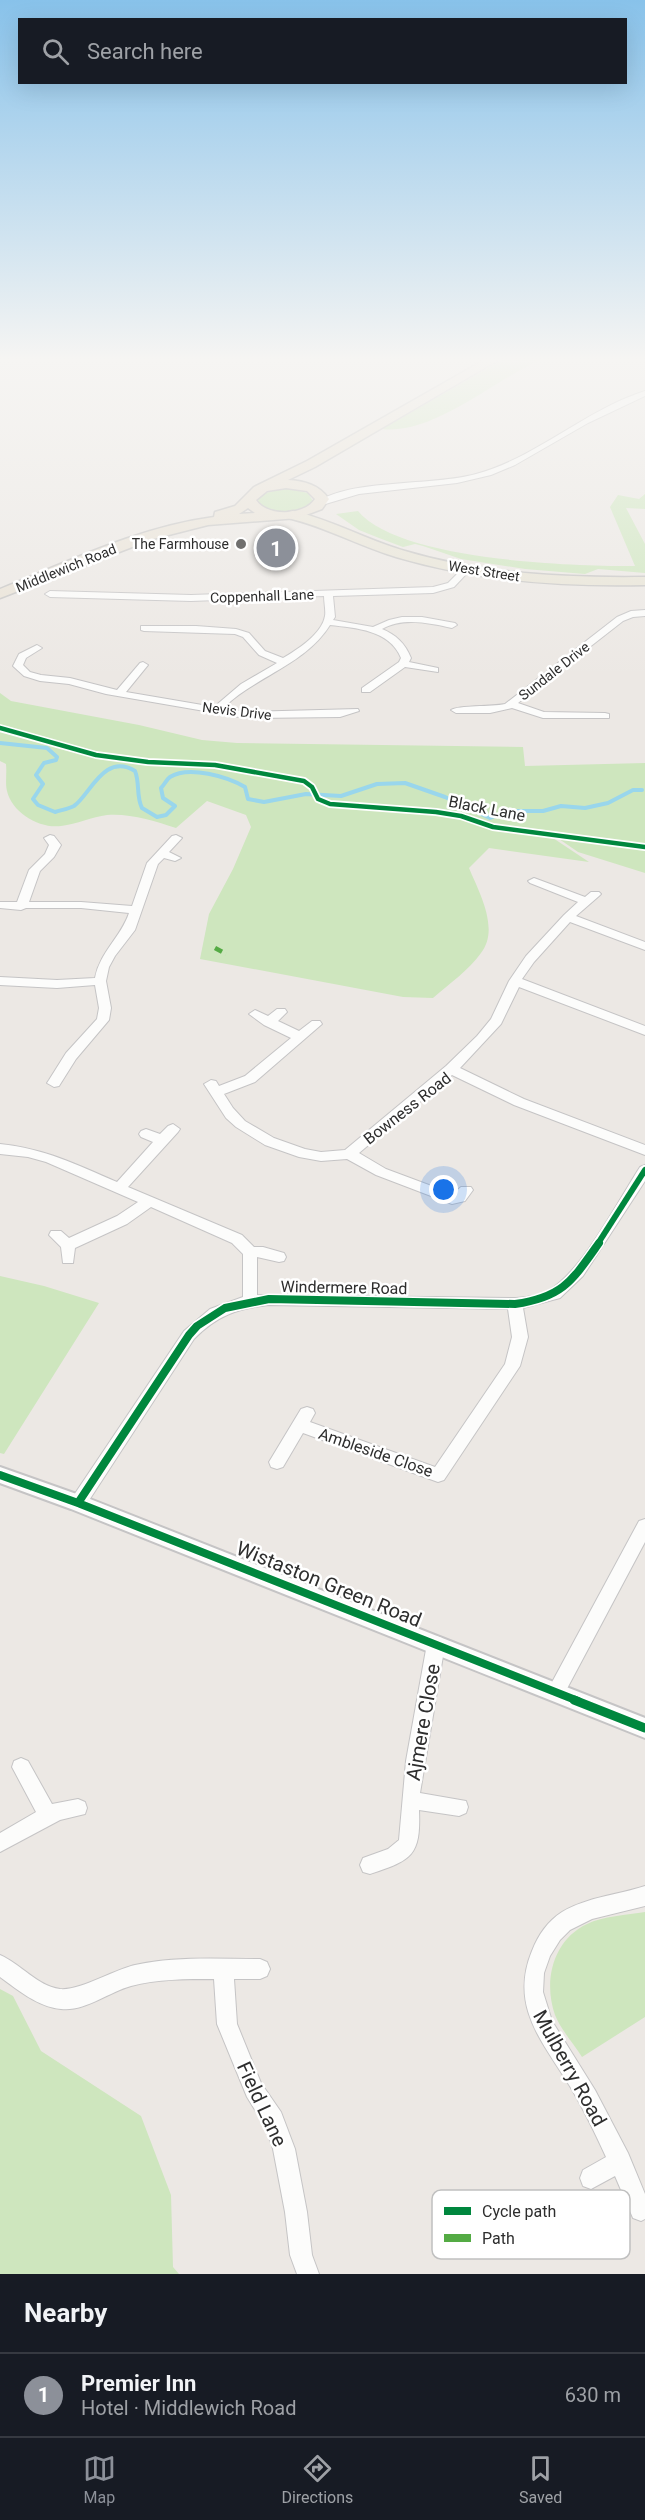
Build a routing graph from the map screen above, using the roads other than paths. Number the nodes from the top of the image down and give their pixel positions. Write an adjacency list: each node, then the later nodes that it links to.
1 (309, 465): 4 (highway)
2 (310, 465): 6 (highway)
3 (510, 465): 5 (street)
4 (264, 487): 6 (highway); 7 (highway, Middlewich Road)
5 (349, 493): 6 (street); 6 (street)
6 (316, 496): 9 (highway); 11 (main road)
7 (249, 500): 8 (highway); 10 (highway, Middlewich Road)
8 (277, 515): 9 (highway, Middlewich Road); 10 (highway, Middlewich Road)
9 (293, 515): 11 (main road, West Street)
10 (200, 522): 14 (highway, Middlewich Road)
11 (329, 525): 12 (main road, West Street)
12 (467, 569): 13 (main road, West Street); 16 (street, Coppenhall Lane)
13 (645, 581)
14 (0, 594)
15 (50, 594): 16 (street, Coppenhall Lane)
16 (328, 594): 18 (street)
17 (645, 613): 29 (street, Sundale Drive)
18 (328, 622): 21 (street); 23 (street)
19 (452, 625): 21 (street)
20 (144, 627): 23 (street)
21 (374, 630): 24 (street)
22 (37, 648): 28 (street, Nevis Drive)
23 (285, 662): 30 (street)
24 (403, 664): 26 (street); 27 (street)
25 (143, 665): 28 (street)
26 (435, 670)
27 (366, 690)
28 (120, 693): 30 (street, Nevis Drive)
29 (512, 704): 31 (street, Sundale Drive); 33 (street)
30 (216, 710): 32 (street, Nevis Drive)
31 (456, 710)
32 (354, 711)
33 (605, 716)
34 (176, 838): 36 (street)
35 (69, 844): 40 (street)
36 (161, 853): 37 (street); 41 (street)
37 (175, 858)
38 (534, 881): 42 (street)
39 (0, 905): 40 (street)
40 (21, 907): 41 (street)
41 (136, 910): 45 (street)
42 (568, 917): 43 (street); 46 (street)
43 (643, 942)
44 (0, 981): 45 (street)
45 (100, 981): 54 (street)
46 (515, 981): 51 (street); 53 (street)
47 (281, 1012): 49 (street)
48 (255, 1014): 49 (street)
49 (268, 1022): 52 (street)
50 (316, 1024): 52 (street, Bowness Road)
51 (645, 1031)
52 (300, 1037): 60 (street, Bowness Road)
53 (451, 1069): 59 (street, Bowness Road); 60 (street, Bowness Road)
54 (54, 1083)
55 (173, 1129): 57 (street)
56 (146, 1134): 57 (street)
57 (164, 1141): 62 (street)
58 (0, 1149): 62 (street)
59 (645, 1150)
60 (349, 1154): 63 (street)
61 (645, 1170): 69 (street, Windermere Road)
62 (119, 1188): 64 (street)
63 (466, 1190)
64 (150, 1201): 65 (street); 66 (street)
65 (56, 1235)
66 (250, 1252): 67 (street); 68 (street)
67 (279, 1257)
68 (250, 1300): 69 (street, Windermere Road); 72 (street, Windermere Road)
69 (515, 1304): 70 (street, Ambleside Close)
70 (277, 1461)
71 (0, 1475): 72 (street, Wistaston Green Road)
72 (78, 1503): 74 (street, Wistaston Green Road)
73 (645, 1527): 75 (street)
74 (436, 1644): 75 (street, Wistaston Green Road); 78 (street, Ajmere Close)
75 (556, 1692): 76 (street, Wistaston Green Road)
76 (645, 1728)
77 (21, 1767): 81 (street)
78 (410, 1800): 79 (street, Ajmere Close); 83 (street, Ajmere Close)
79 (459, 1807)
80 (78, 1808): 81 (street)
81 (48, 1815): 82 (street)
82 (0, 1843)
83 (370, 1865)
84 (645, 1896): 88 (street, Mulberry Road)
85 (0, 1965): 86 (street)
86 (223, 1969): 87 (street); 91 (street, Field Lane)
87 (260, 1969)
88 (620, 2162): 89 (street); 90 (street, Mulberry Road)
89 (591, 2178)
90 (641, 2210)
91 (308, 2274)

